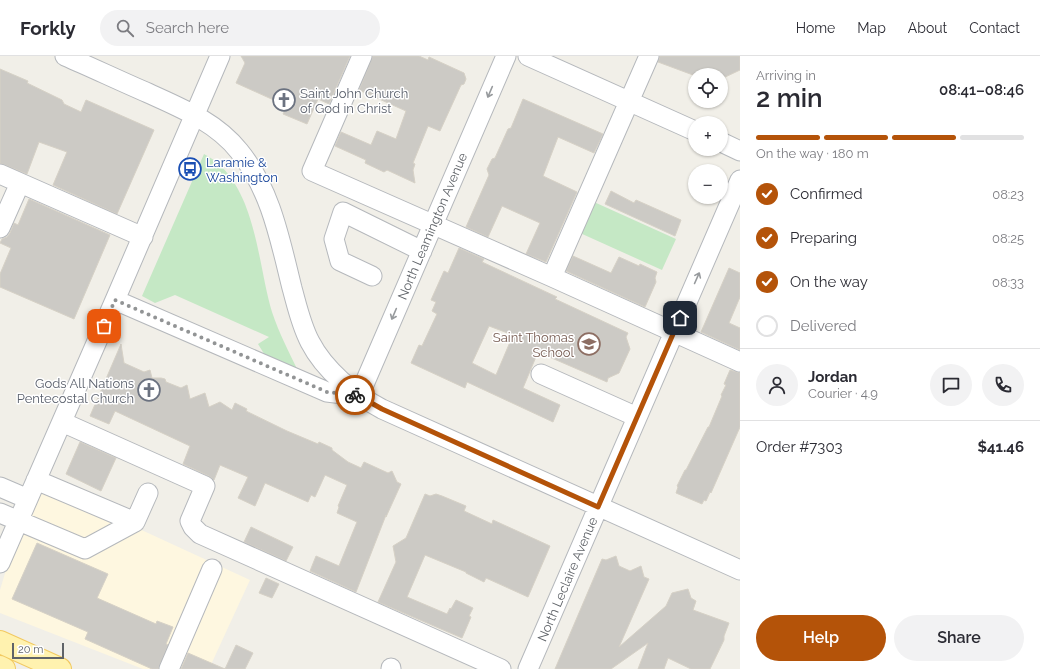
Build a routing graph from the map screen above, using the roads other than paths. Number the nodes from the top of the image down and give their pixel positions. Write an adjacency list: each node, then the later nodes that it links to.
1 (65, 56): 8 (street)
2 (220, 56): 8 (street)
3 (362, 56): 15 (street)
4 (506, 56): 15 (street, North Leamington Avenue, one-way to 15)
5 (528, 56): 7 (street)
6 (649, 56): 7 (street)
7 (630, 101): 9 (street); 20 (street)
8 (195, 115): 17 (street); 25 (street)
9 (688, 128)
10 (728, 145): 11 (street)
11 (740, 151)
12 (0, 174): 14 (street)
13 (740, 180): 22 (street, North Leclaire Avenue, one-way to 13)
14 (20, 183): 16 (street); 17 (street)
15 (433, 224): 18 (street, North Leamington Avenue); 20 (street)
16 (0, 228)
17 (142, 237): 21 (street)
18 (422, 251): 19 (street); 25 (street, North Leamington Avenue, one-way to 25)
19 (372, 276)
20 (552, 277): 22 (street)
21 (115, 300): 25 (street); 27 (street)
22 (674, 333): 23 (street); 26 (street, North Leclaire Avenue)
23 (740, 362)
24 (541, 374): 26 (street)
25 (359, 396): 32 (street)
26 (637, 417): 32 (street, North Leclaire Avenue)
27 (62, 422): 28 (street); 44 (street)
28 (36, 480): 31 (street); 35 (street)
29 (0, 487): 31 (street)
30 (148, 493): 35 (street)
31 (28, 499): 34 (street)
32 (598, 507): 38 (street); 45 (street, North Leclaire Avenue)
33 (0, 513): 34 (street)
34 (18, 521): 35 (street); 36 (street)
35 (136, 522)
36 (0, 563)
37 (212, 569): 43 (street)
38 (740, 570)
39 (0, 642): 42 (main road)
40 (0, 667): 41 (main road)
41 (4, 669)
42 (60, 669)
43 (169, 669)
44 (500, 669)
45 (528, 669)

